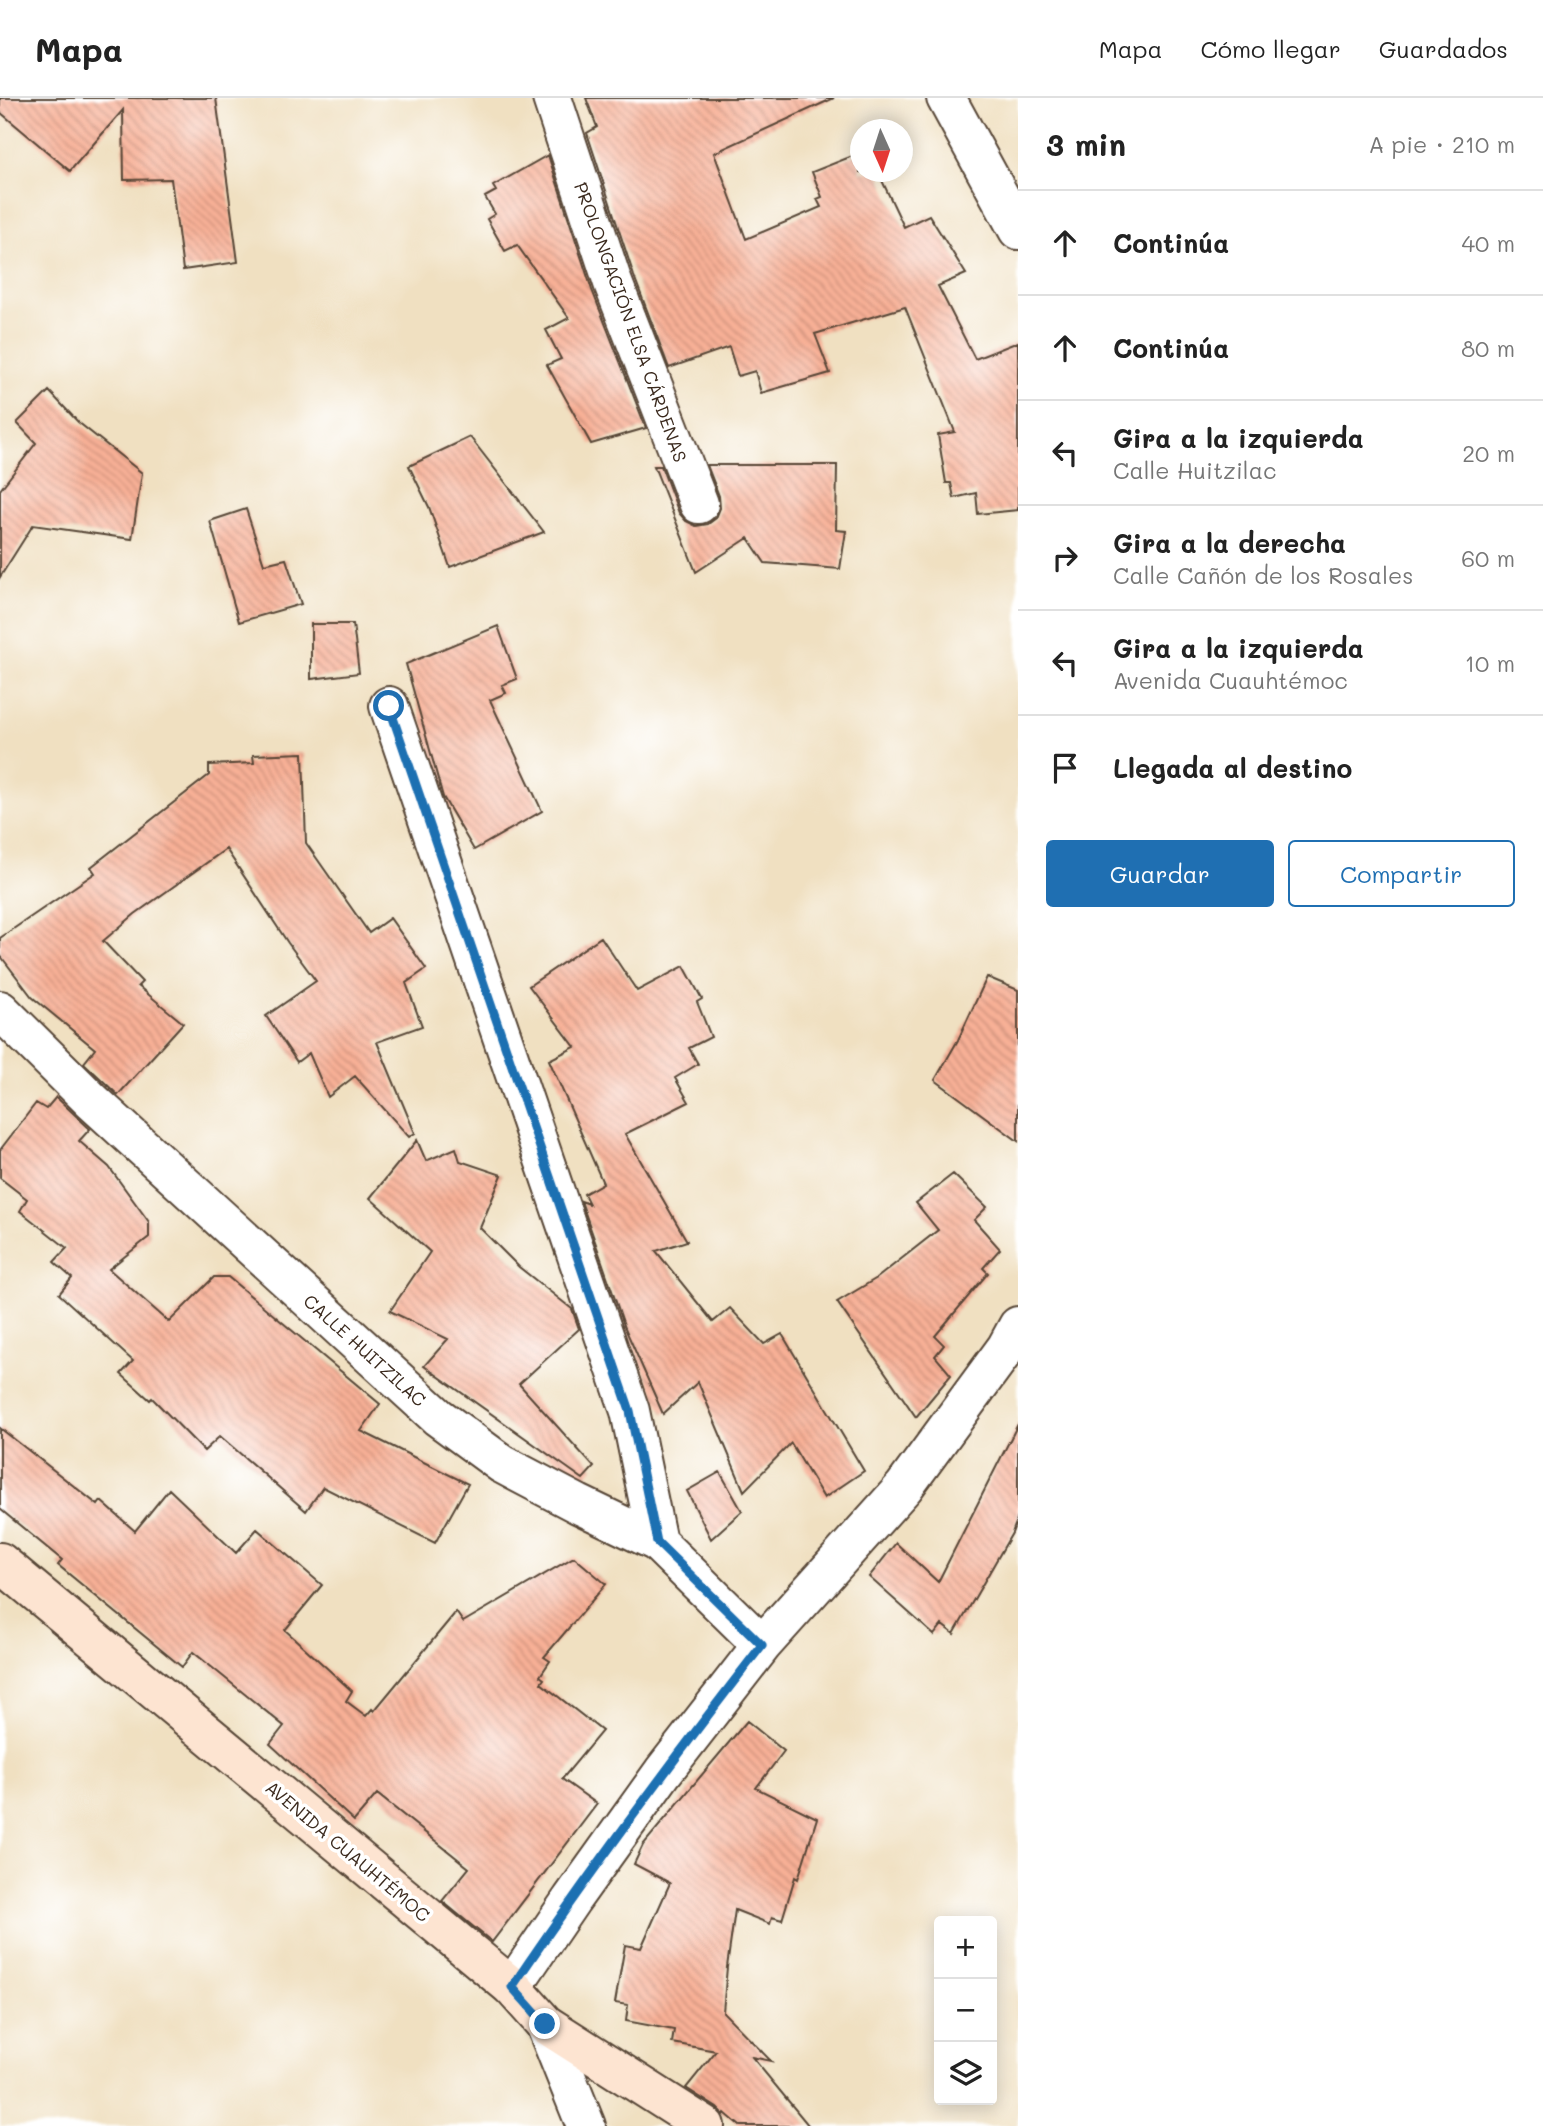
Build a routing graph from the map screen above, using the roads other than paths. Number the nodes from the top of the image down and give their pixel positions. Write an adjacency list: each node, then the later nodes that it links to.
1 (552, 98): 4 (street, PROLONGACIÓN ELSA CÁRDENAS)
2 (946, 98): 3 (street)
3 (1018, 230)
4 (699, 505)
5 (389, 706): 8 (street)
6 (0, 1010): 8 (street, CALLE HUITZILAC)
7 (1018, 1326): 10 (street)
8 (657, 1542): 10 (street, CALLE HUITZILAC)
9 (0, 1562): 11 (street, AVENIDA CUAUHTÉMOC)
10 (762, 1645): 11 (street)
11 (512, 1987): 12 (street, AVENIDA CUAUHTÉMOC)
12 (545, 2024): 13 (street); 14 (street, AVENIDA CUAUHTÉMOC)
13 (586, 2126)
14 (705, 2126)

